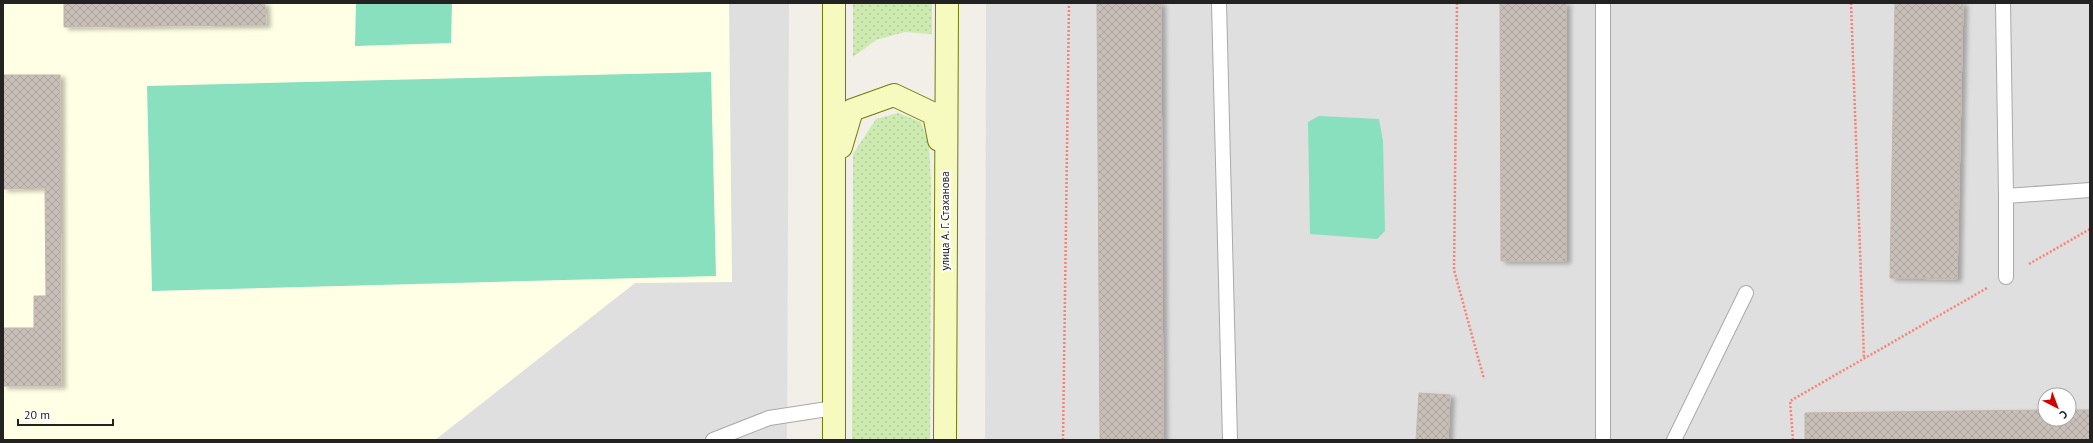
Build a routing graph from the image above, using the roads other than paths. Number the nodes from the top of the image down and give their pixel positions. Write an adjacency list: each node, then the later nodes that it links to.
1 (834, 3): 6 (main road)
2 (946, 3): 7 (main road, улица А. Г. Стаханова)
3 (1219, 3): 16 (lane)
4 (1603, 3): 17 (lane)
5 (2003, 3): 9 (lane)
6 (835, 167): 7 (main road); 12 (main road)
7 (946, 171): 15 (main road, улица А. Г. Стаханова)
8 (2090, 190): 9 (lane)
9 (2006, 196): 10 (lane)
10 (2006, 277)
11 (1746, 293): 18 (lane)
12 (834, 408): 13 (lane); 14 (main road)
13 (713, 440)
14 (834, 440)
15 (945, 440)
16 (1230, 440)
17 (1603, 440)
18 (1674, 440)

